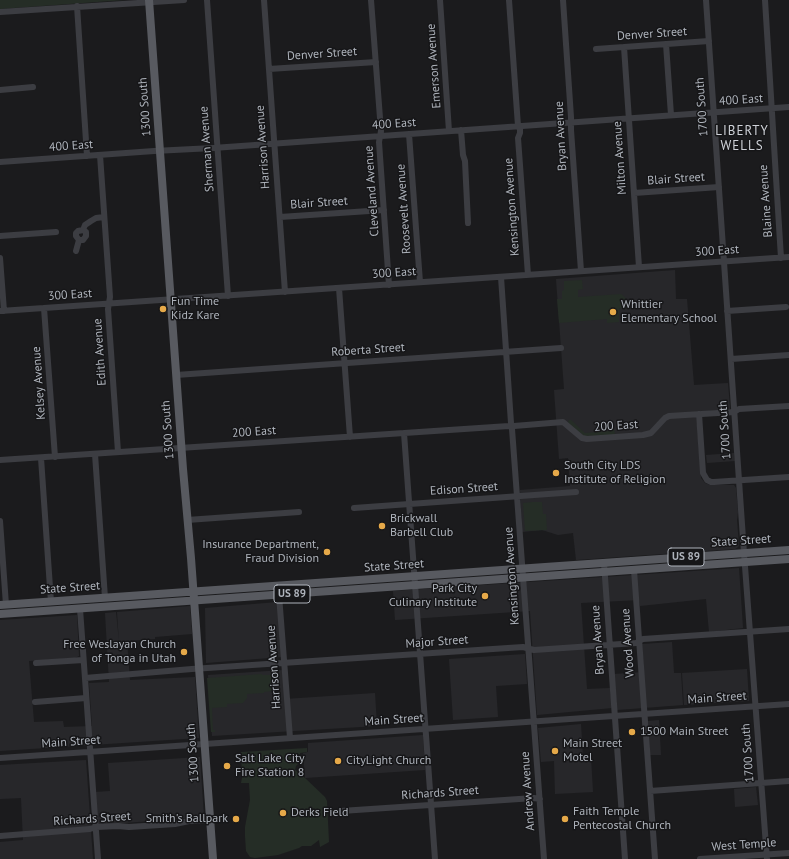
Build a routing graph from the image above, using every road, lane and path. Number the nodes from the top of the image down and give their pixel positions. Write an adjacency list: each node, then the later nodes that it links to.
1 (184, 0): 10 (street)
2 (207, 0): 33 (street, Sherman Avenue)
3 (264, 0): 18 (street, Harrison Avenue)
4 (371, 0): 17 (street, Cleveland Avenue)
5 (440, 0): 29 (street, Emerson Avenue)
6 (509, 0): 27 (street, Kensington Avenue)
7 (564, 0): 26 (street, Bryan Avenue)
8 (706, 0): 13 (street, 1700 South)
9 (764, 0): 22 (street, Blaine Avenue)
10 (149, 1): 11 (street); 34 (main road, 1300 South)
11 (76, 6): 12 (street); 36 (street)
12 (0, 12)
13 (708, 41): 14 (street, Denver Street); 23 (street, 1700 South)
14 (666, 44): 15 (street, Denver Street); 24 (street)
15 (624, 47): 16 (street, Denver Street); 25 (street, Milton Avenue)
16 (596, 49)
17 (376, 62): 18 (street, Denver Street); 31 (street, Cleveland Avenue)
18 (269, 69): 32 (street, Harrison Avenue)
19 (33, 87): 20 (street)
20 (0, 90)
21 (789, 107): 22 (street, 400 East)
22 (772, 109): 23 (street, 400 East); 49 (street, Blaine Avenue)
23 (714, 113): 24 (street, 400 East); 38 (street, 1700 South)
24 (671, 115): 25 (street, 400 East)
25 (629, 118): 26 (street, 400 East); 39 (street, Milton Avenue)
26 (571, 122): 27 (street, 400 East); 52 (street, Bryan Avenue)
27 (518, 126): 28 (street, 400 East); 53 (street, Kensington Avenue)
28 (461, 130): 29 (street, 400 East); 43 (street)
29 (449, 131): 30 (street, 400 East)
30 (409, 134): 31 (street, 400 East); 55 (street, Roosevelt Avenue)
31 (380, 136): 32 (street, 400 East); 40 (street, Cleveland Avenue)
32 (274, 144): 33 (street, 400 East); 42 (street, Harrison Avenue)
33 (218, 148): 34 (street, 400 East); 59 (street, Sherman Avenue)
34 (160, 151): 35 (street, 400 East); 60 (main road, 1300 South)
35 (100, 155): 36 (street, 400 East); 41 (street, Edith Avenue)
36 (87, 156): 37 (street, 400 East)
37 (0, 162)
38 (719, 187): 39 (street, Blair Street); 50 (street, 1700 South)
39 (634, 193): 51 (street, Milton Avenue)
40 (384, 210): 42 (street, Blair Street); 56 (street, Cleveland Avenue)
41 (104, 217): 46 (street); 61 (street, Edith Avenue)
42 (280, 217): 58 (street, Harrison Avenue)
43 (468, 223)
44 (56, 232): 45 (street)
45 (0, 236)
46 (76, 251)
47 (789, 257): 49 (street, 300 East)
48 (0, 258): 64 (street)
49 (781, 258): 50 (street, 300 East)
50 (724, 262): 51 (street, 300 East); 65 (street, 1700 South)
51 (639, 267): 52 (street, 300 East)
52 (581, 271): 53 (street, 300 East)
53 (528, 275): 54 (street, 300 East)
54 (501, 277): 55 (street, 300 East); 67 (street, Kensington Avenue)
55 (420, 282): 56 (street, 300 East)
56 (389, 285): 57 (street, 300 East)
57 (339, 288): 58 (street, 300 East); 70 (street)
58 (285, 292): 59 (street, 300 East)
59 (228, 296): 60 (street, 300 East)
60 (171, 299): 61 (street, 300 East); 71 (main road, 1300 South)
61 (109, 303): 63 (street, 300 East); 79 (street, Edith Avenue)
62 (786, 307): 65 (street)
63 (44, 308): 64 (street, 300 East); 81 (street, Kelsey Avenue)
64 (2, 311)
65 (727, 311): 69 (street, 1700 South)
66 (561, 348): 67 (street, Roberta Street)
67 (506, 352): 70 (street, Roberta Street); 75 (street, Kensington Avenue)
68 (789, 355): 69 (street)
69 (731, 359): 73 (street, 1700 South)
70 (345, 363): 71 (street, Roberta Street); 77 (street)
71 (176, 375): 78 (main road, 1300 South)
72 (789, 406): 73 (street, 200 East)
73 (734, 412): 74 (street, 200 East); 85 (street, 1700 South)
74 (699, 414): 75 (street, 200 East); 85 (street)
75 (511, 426): 76 (street, 200 East); 87 (street, Kensington Avenue)
76 (404, 433): 77 (street, 200 East); 88 (street)
77 (350, 437): 78 (street, 200 East)
78 (181, 448): 79 (street, 200 East); 91 (main road, 1300 South)
79 (118, 452): 80 (street, 200 East)
80 (95, 454): 81 (street, 200 East); 106 (street)
81 (55, 457): 82 (street, 200 East)
82 (41, 458): 83 (street, 200 East); 109 (street)
83 (0, 460)
84 (789, 477): 85 (street)
85 (739, 480): 94 (street, 1700 South)
86 (576, 492): 87 (street, Edison Street)
87 (517, 496): 88 (street, Edison Street); 98 (street, Kensington Avenue)
88 (409, 504): 89 (street, Edison Street); 101 (street)
89 (354, 508)
90 (299, 512): 91 (street)
91 (187, 520): 104 (main road, 1300 South)
92 (0, 521): 110 (street)
93 (789, 550): 94 (main road, State Street / US 89)
94 (744, 553): 96 (street, 1700 South); 97 (main road, State Street / US 89)
95 (789, 559): 96 (main road, State Street / US 89)
96 (745, 562): 99 (main road, State Street / US 89); 115 (street, 1700 South)
97 (604, 563): 98 (main road, State Street / US 89); 100 (street, Bryan Avenue)
98 (523, 568): 101 (main road, State Street / US 89); 102 (street, Kensington Avenue)
99 (634, 570): 100 (main road, State Street / US 89); 116 (street, Wood Avenue)
100 (604, 572): 102 (main road, State Street / US 89); 117 (street, Bryan Avenue)
101 (415, 576): 103 (street); 104 (main road, State Street / US 89)
102 (523, 578): 103 (main road, State Street / US 89); 118 (street, Kensington Avenue)
103 (415, 585): 105 (main road, State Street / US 89); 119 (street)
104 (193, 591): 106 (main road, State Street / US 89); 108 (main road, 1300 South)
105 (279, 595): 108 (main road, State Street / US 89); 122 (street, Harrison Avenue)
106 (105, 598): 107 (main road, State Street / US 89)
107 (92, 599): 109 (main road, State Street / US 89); 111 (main road)
108 (194, 600): 111 (main road, State Street / US 89); 123 (main road, 1300 South)
109 (51, 602): 110 (main road, State Street / US 89); 112 (main road)
110 (3, 605)
111 (80, 609): 112 (main road, State Street / US 89); 120 (street)
112 (33, 612): 113 (main road, State Street / US 89)
113 (0, 614)
114 (789, 629): 115 (street, Major Street)
115 (750, 632): 116 (street, Major Street); 128 (street, 1700 South)
116 (639, 641): 117 (street, Major Street); 129 (street, Wood Avenue)
117 (609, 644): 118 (street, Major Street); 130 (street, Bryan Avenue)
118 (528, 648): 119 (street, Major Street); 131 (street, Kensington Avenue)
119 (420, 654): 122 (street, Major Street); 132 (street)
120 (83, 660): 121 (street); 124 (street)
121 (36, 663)
122 (284, 664): 123 (street, Major Street); 133 (street, Harrison Avenue)
123 (199, 669): 124 (street, Major Street); 134 (main road, 1300 South)
124 (85, 678): 125 (street)
125 (86, 698): 126 (street); 135 (street)
126 (35, 702)
127 (789, 704): 128 (street, Main Street)
128 (756, 706): 129 (street, Main Street); 138 (street, 1700 South)
129 (645, 714): 130 (street, Main Street); 139 (street, Wood Avenue)
130 (614, 716): 131 (street, Main Street); 152 (street, Bryan Avenue)
131 (534, 721): 132 (street, Main Street); 140 (street, Andrew Avenue)
132 (426, 729): 133 (street, Main Street); 141 (street)
133 (290, 738): 134 (street, Main Street)
134 (204, 744): 135 (street, Main Street); 143 (main road, 1300 South)
135 (90, 752): 136 (street, Main Street); 144 (street)
136 (0, 758)
137 (789, 781): 138 (street)
138 (762, 783): 139 (street); 147 (street, 1700 South)
139 (650, 791): 153 (street, Wood Avenue)
140 (540, 799): 141 (street, Richards Street); 151 (street, Andrew Avenue)
141 (431, 805): 142 (street, Richards Street); 150 (street)
142 (342, 811)
143 (210, 820): 144 (street, Richards Street); 149 (main road, 1300 South)
144 (96, 827): 145 (street, Richards Street); 148 (street)
145 (0, 836)
146 (789, 853): 147 (street, West Temple)
147 (767, 857): 154 (street, West Temple)
148 (98, 859)
149 (213, 859)
150 (435, 859)
151 (544, 859)
152 (625, 859)
153 (655, 859)
154 (700, 859)

